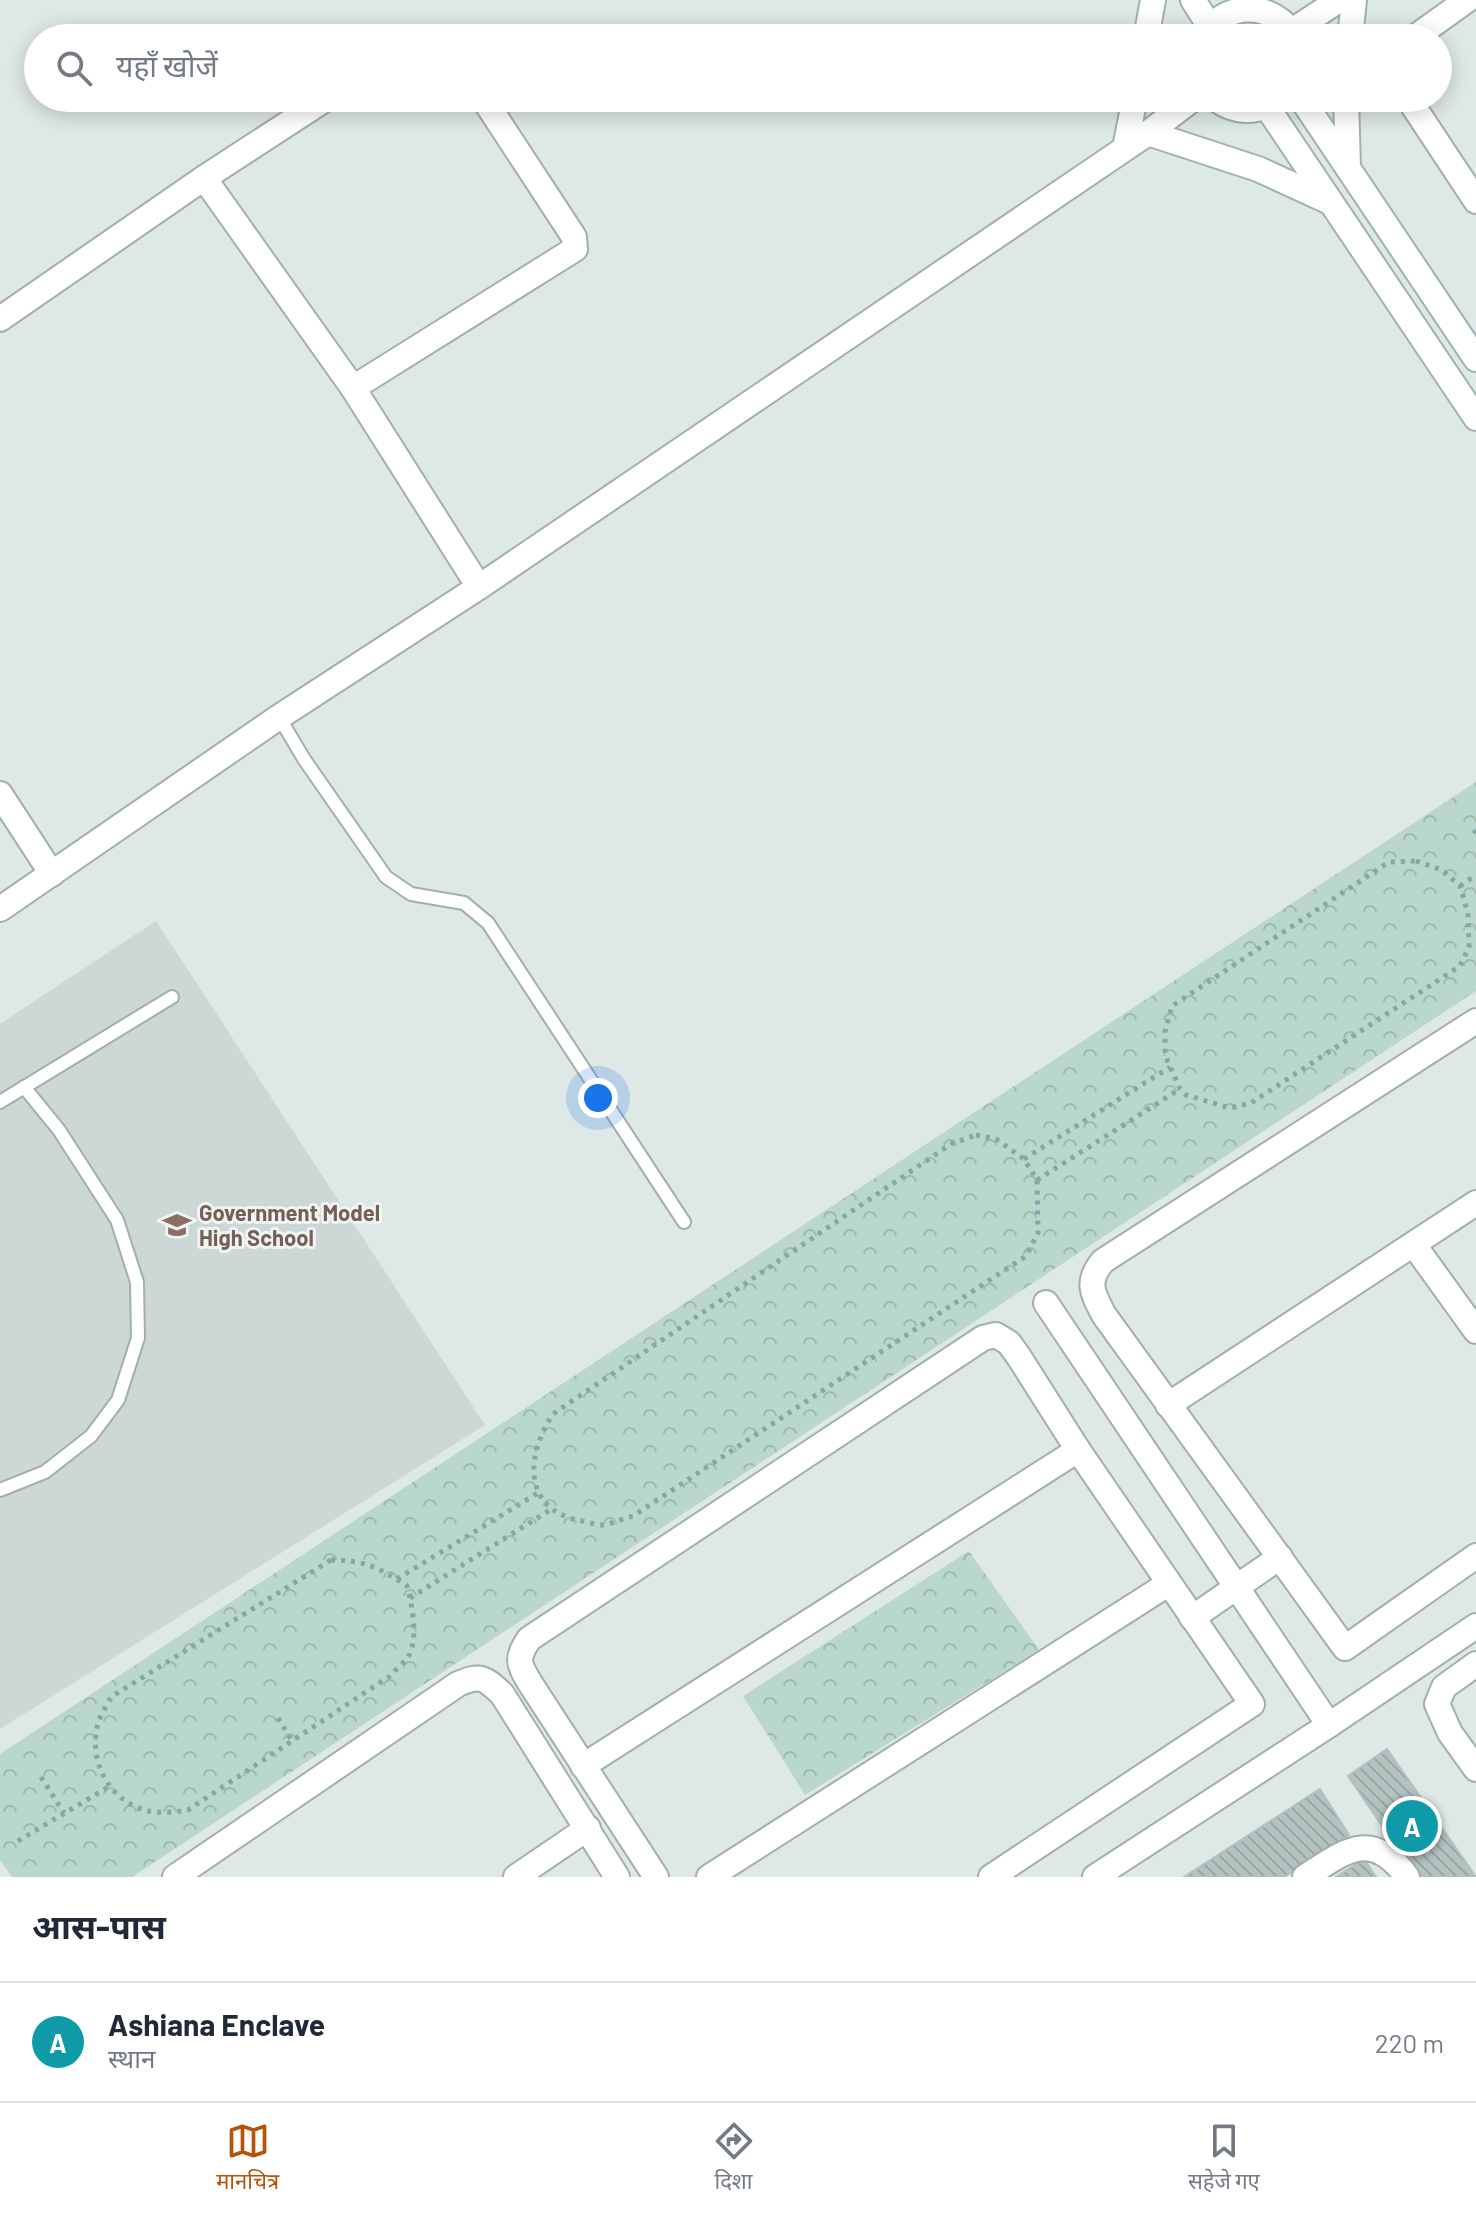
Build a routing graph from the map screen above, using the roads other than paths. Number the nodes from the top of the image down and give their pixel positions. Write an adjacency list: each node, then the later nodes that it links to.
1 (1153, 0): 7 (street)
2 (1193, 0): 8 (street)
3 (1339, 0): 11 (street)
4 (1354, 0): 12 (street)
5 (1467, 0): 13 (street)
6 (1236, 4): 9 (street); 10 (street)
7 (1149, 24)
8 (1202, 24)
9 (1212, 24)
10 (1287, 24)
11 (1307, 24)
12 (1351, 24)
13 (1434, 24)
14 (305, 112): 25 (street)
15 (492, 112): 30 (street)
16 (1132, 112): 23 (street)
17 (1176, 112): 22 (street)
18 (1280, 112): 27 (street)
19 (1310, 112): 24 (street)
20 (1346, 112): 24 (street)
21 (1417, 112): 26 (street)
22 (1148, 133): 23 (street); 27 (street)
23 (1125, 148): 32 (street)
24 (1348, 168): 29 (street)
25 (204, 178): 28 (street); 30 (street)
26 (1476, 201)
27 (1330, 202): 31 (street)
28 (0, 319)
29 (1476, 359)
30 (353, 388): 32 (street)
31 (1476, 418)
32 (479, 587): 33 (street)
33 (279, 717): 35 (street); 42 (lane)
34 (0, 794): 35 (street)
35 (52, 874): 36 (street)
36 (0, 909)
37 (172, 997): 39 (lane)
38 (1476, 1021): 46 (street)
39 (24, 1087): 40 (lane); 48 (lane)
40 (0, 1102)
41 (1476, 1203): 43 (street)
42 (684, 1222)
43 (1414, 1245): 45 (street); 46 (street)
44 (1046, 1303): 52 (street)
45 (1476, 1331)
46 (1168, 1405): 50 (street)
47 (1078, 1450): 51 (street); 57 (street); 57 (street)
48 (0, 1490)
49 (1476, 1556): 50 (street)
50 (1280, 1557): 52 (street)
51 (1168, 1584): 53 (street); 64 (street)
52 (1237, 1588): 53 (street); 56 (street)
53 (1192, 1618): 65 (street)
54 (1476, 1626): 56 (street)
55 (1476, 1664): 58 (street)
56 (1329, 1725): 66 (street)
57 (583, 1766): 63 (street)
58 (1476, 1769)
59 (588, 1828): 60 (street); 61 (street); 62 (street)
60 (175, 1877)
61 (516, 1877)
62 (617, 1877)
63 (656, 1877)
64 (709, 1877)
65 (991, 1877)
66 (1095, 1877)
67 (1305, 1877): 68 (street)
68 (1407, 1877)

